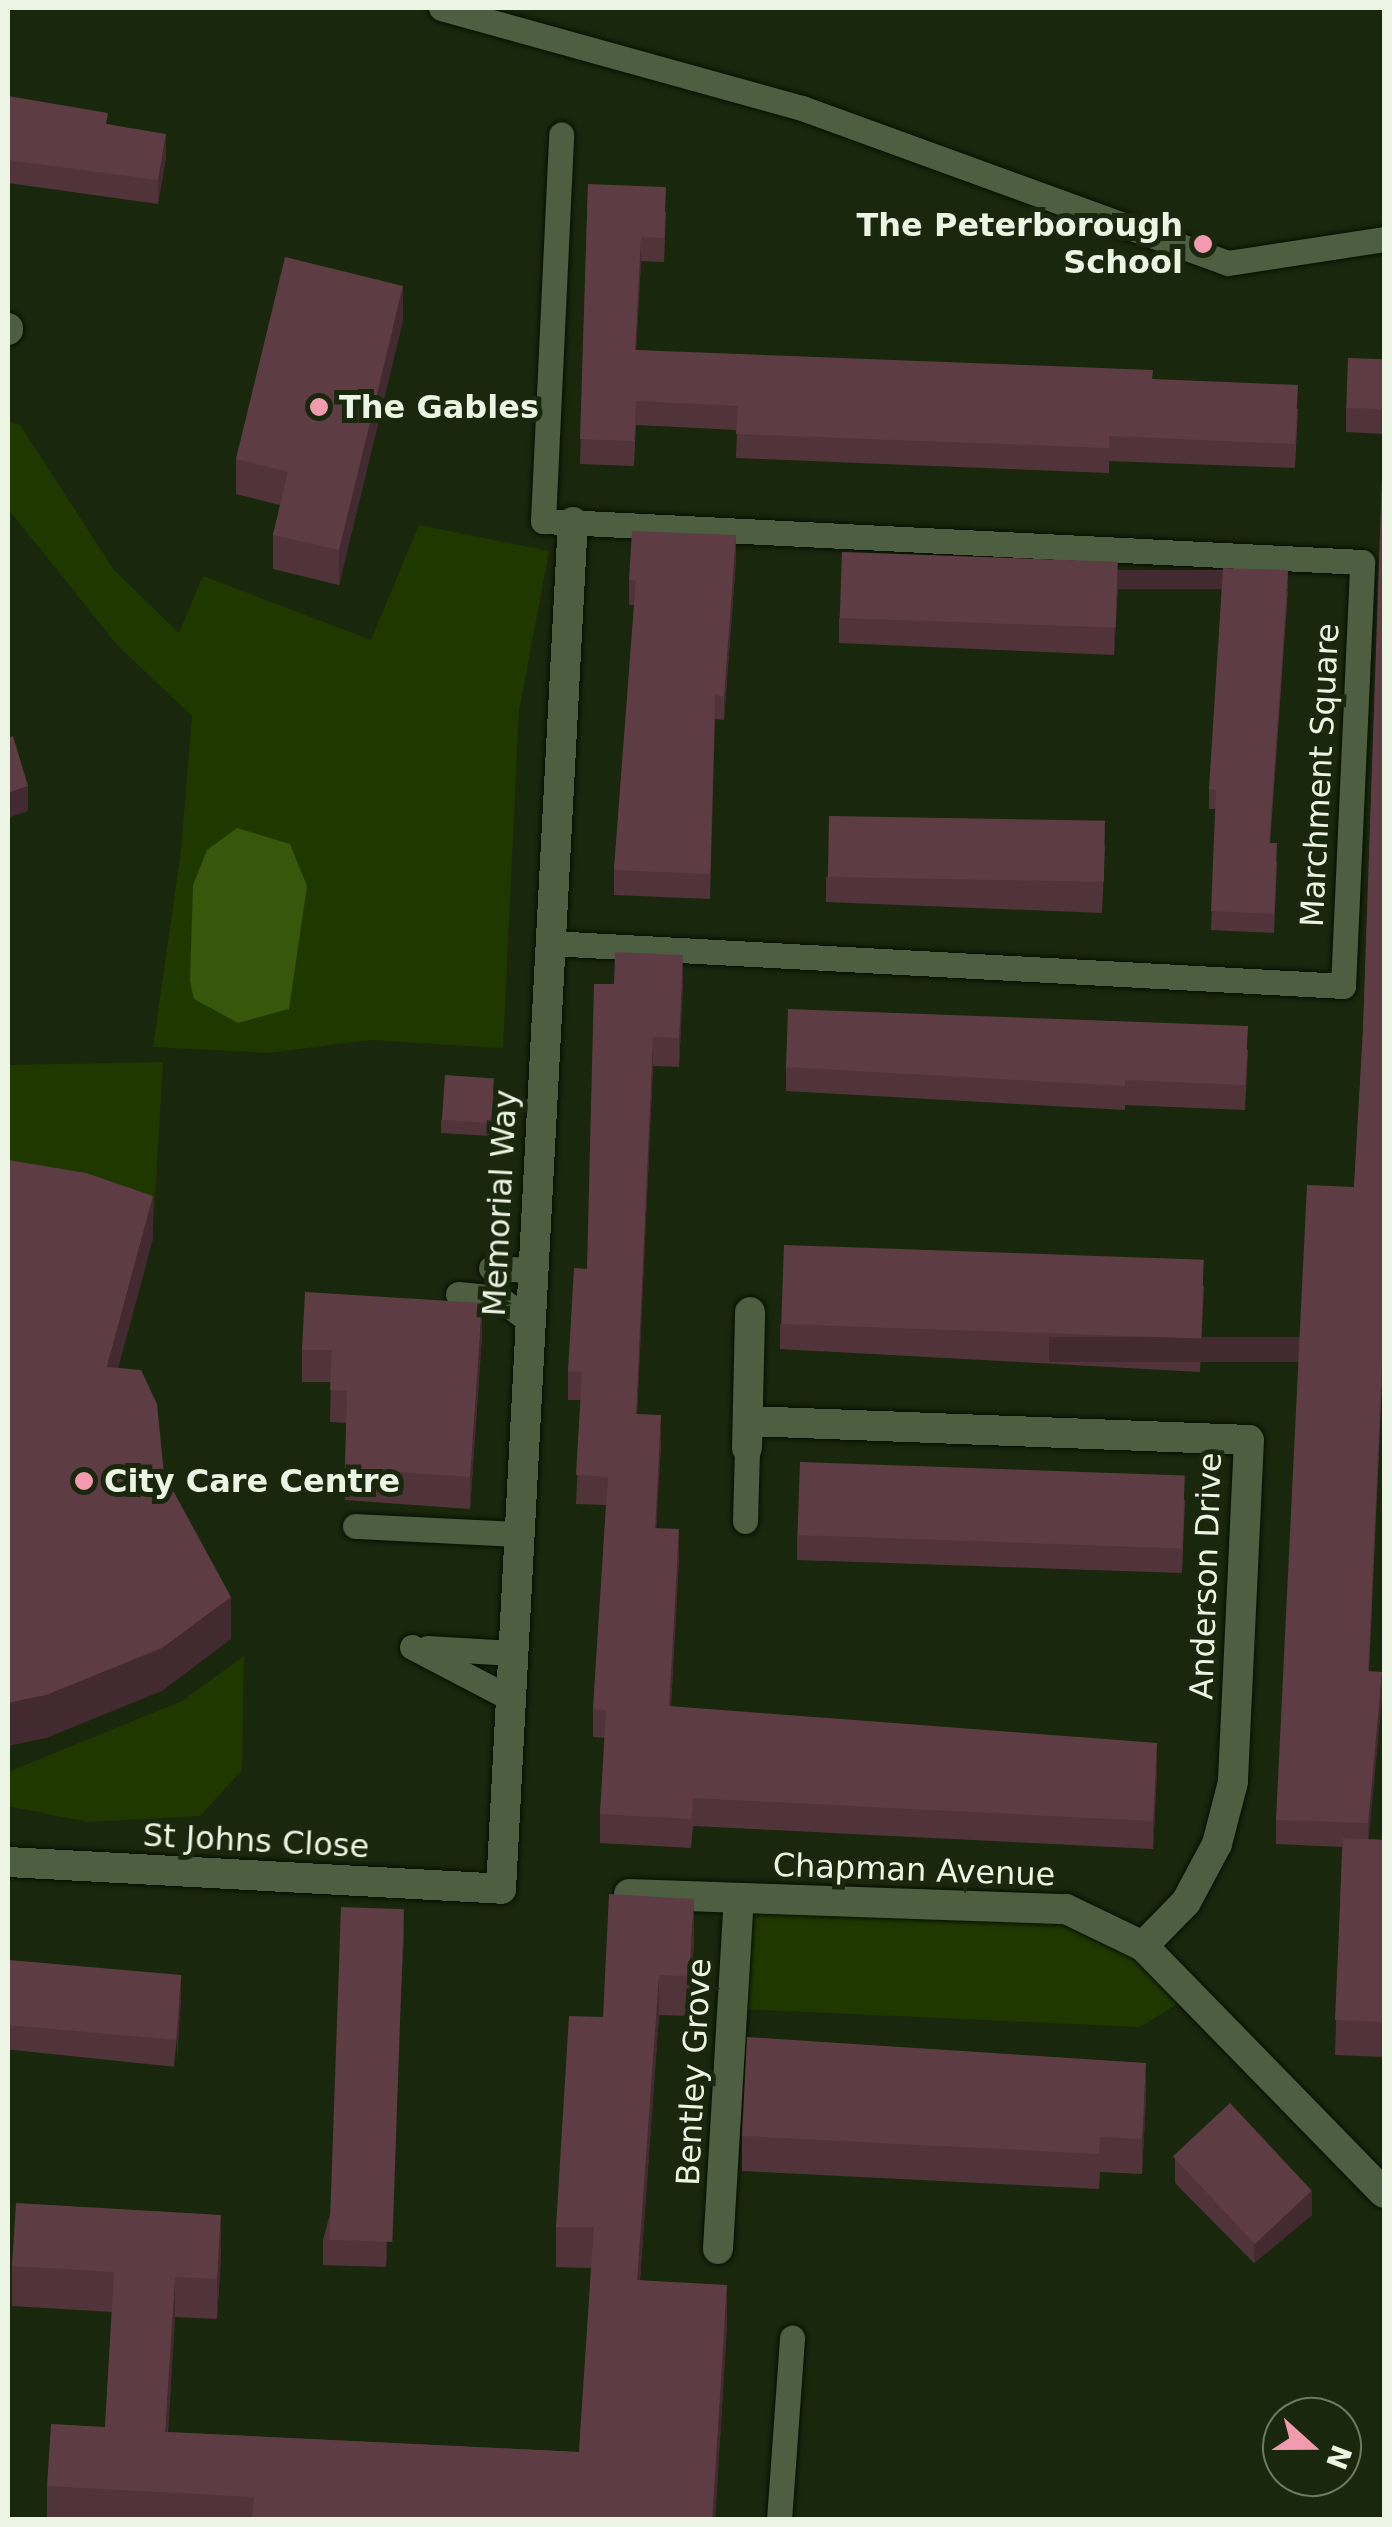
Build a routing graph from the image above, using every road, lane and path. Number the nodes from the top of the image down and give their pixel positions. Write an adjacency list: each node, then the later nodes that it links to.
1 (441, 8): 3 (lane)
2 (561, 134): 4 (lane)
3 (1384, 239)
4 (572, 522): 5 (street, Memorial Way); 5 (lane, Marchment Square)
5 (550, 943): 7 (street, Memorial Way)
6 (491, 1268): 7 (lane)
7 (531, 1270): 10 (street, Memorial Way)
8 (458, 1294): 10 (lane)
9 (750, 1312): 11 (street)
10 (528, 1320): 14 (street, Memorial Way)
11 (748, 1435): 12 (lane); 21 (street, Anderson Drive)
12 (745, 1520)
13 (355, 1526): 14 (lane)
14 (520, 1534): 15 (street, Memorial Way)
15 (513, 1653): 16 (street, Memorial Way); 16 (lane)
16 (510, 1698): 18 (street, Memorial Way)
17 (8, 1862): 18 (street, St Johns Close)
18 (501, 1889)
19 (629, 1894): 20 (street, Chapman Avenue)
20 (739, 1898): 21 (street, Chapman Avenue); 23 (street, Bentley Grove)
21 (1143, 1946): 22 (street, Chapman Avenue)
22 (1384, 2193)
23 (718, 2249)
24 (792, 2337): 25 (lane)
25 (779, 2520)

